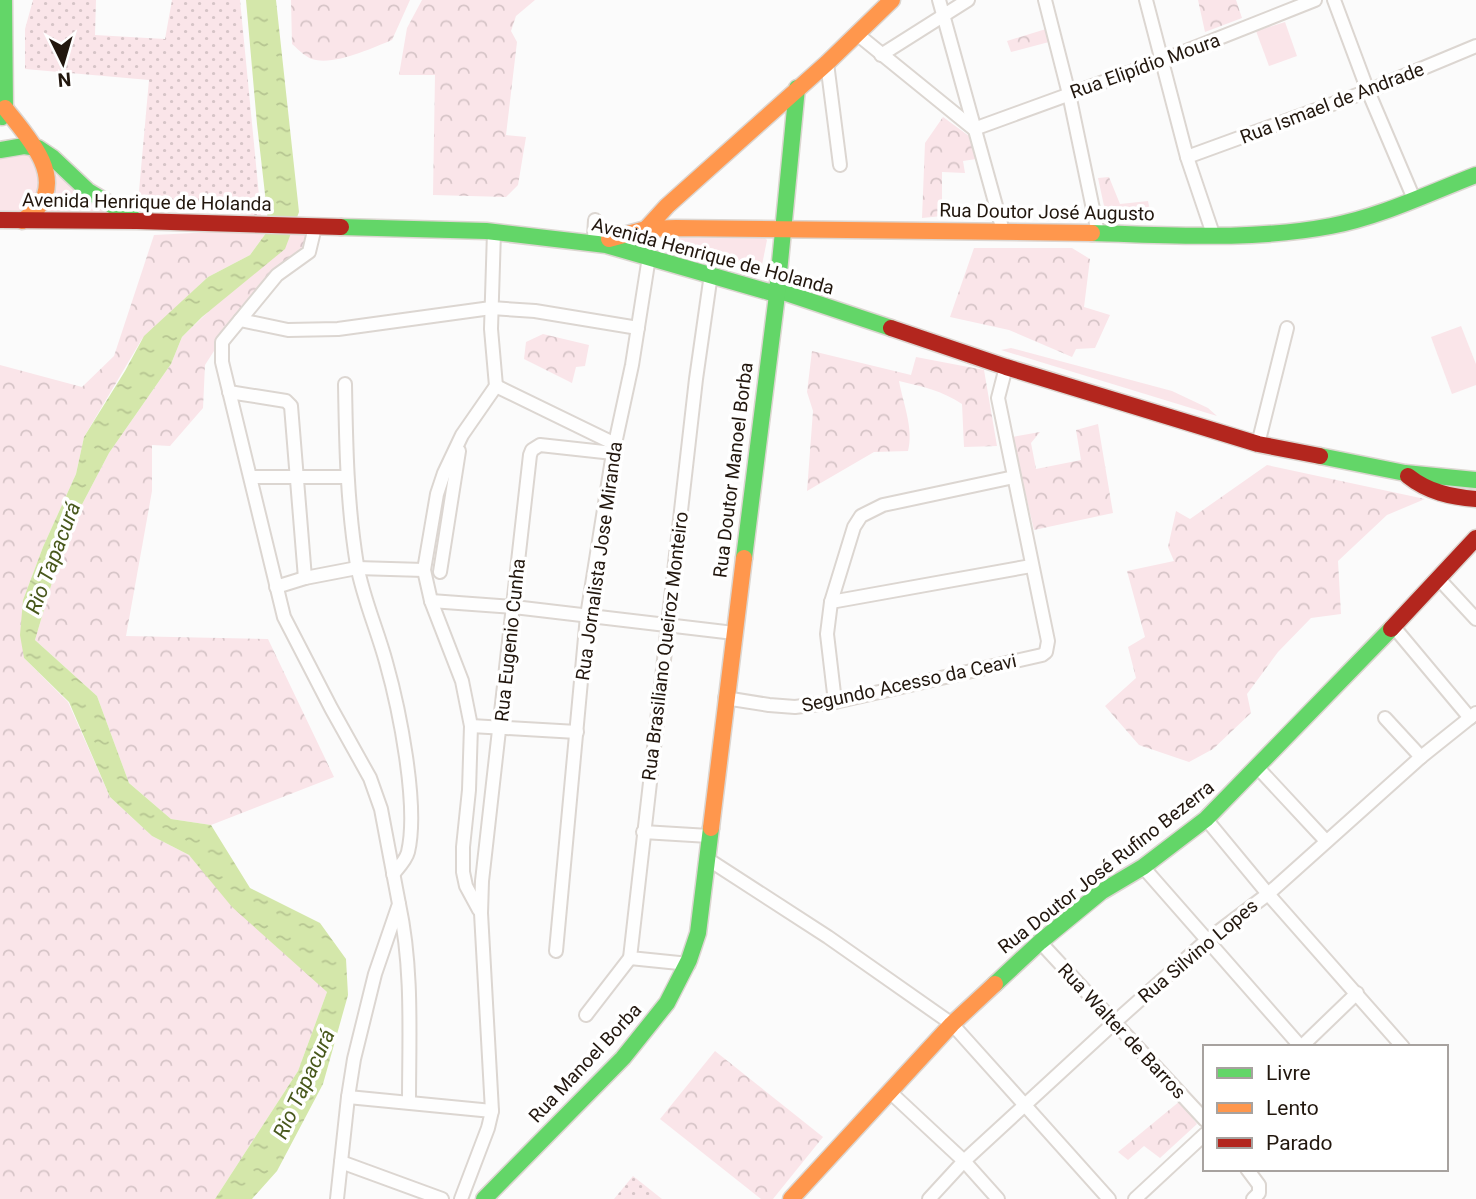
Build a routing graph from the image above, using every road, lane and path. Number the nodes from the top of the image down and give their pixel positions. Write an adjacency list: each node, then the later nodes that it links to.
1 (4, 0): 18 (main road)
2 (892, 0): 10 (main road)
3 (939, 0): 9 (street)
4 (968, 0): 9 (street)
5 (1045, 0): 17 (street)
6 (1146, 0): 13 (street)
7 (1315, 0): 13 (street, Rua Elipídio Moura)
8 (1334, 0): 16 (street)
9 (943, 16): 12 (street); 19 (street)
10 (857, 34): 12 (street); 14 (main road)
11 (1476, 46): 16 (street, Rua Ismael de Andrade)
12 (881, 55): 19 (street)
13 (1161, 61): 17 (street, Rua Elipídio Moura); 22 (street)
14 (827, 63): 15 (main road); 23 (street)
15 (797, 88): 30 (main road); 31 (main road, Rua Doutor Manoel Borba)
16 (1368, 91): 22 (street, Rua Ismael de Andrade); 25 (street)
17 (1069, 94): 19 (street, Rua Elipídio Moura); 35 (street)
18 (3, 115): 20 (main road)
19 (974, 130): 33 (street)
20 (37, 148): 21 (main road); 27 (main road); 28 (main road)
21 (0, 150)
22 (1187, 157): 36 (street)
23 (840, 166)
24 (1476, 175): 25 (main road, Rua Doutor José Augusto)
25 (1414, 199): 36 (main road, Rua Doutor José Augusto)
26 (0, 220): 27 (main road, Avenida Henrique de Holanda)
27 (22, 221): 28 (main road, Avenida Henrique de Holanda)
28 (137, 221): 29 (main road, Avenida Henrique de Holanda)
29 (309, 226): 32 (main road); 34 (main road, Avenida Henrique de Holanda); 41 (street)
30 (646, 229): 31 (main road, Rua Doutor José Augusto); 32 (main road, Rua Doutor José Augusto)
31 (783, 229): 33 (main road, Rua Doutor José Augusto); 39 (main road, Rua Doutor Manoel Borba)
32 (595, 230): 39 (main road)
33 (1003, 231): 35 (main road, Rua Doutor José Augusto)
34 (494, 232): 37 (main road, Avenida Henrique de Holanda); 40 (street)
35 (1098, 233): 36 (main road, Rua Doutor José Augusto)
36 (1214, 237)
37 (649, 257): 38 (main road, Avenida Henrique de Holanda); 42 (street, Rua Jornalista Jose Miranda)
38 (711, 275): 39 (main road, Avenida Henrique de Holanda); 74 (street, Rua Brasiliano Queiroz Monteiro)
39 (777, 290): 44 (main road, Avenida Henrique de Holanda); 75 (main road, Rua Doutor Manoel Borba)
40 (491, 308): 41 (street); 42 (street); 46 (street)
41 (240, 320): 47 (street)
42 (638, 328): 50 (street, Rua Jornalista Jose Miranda)
43 (1287, 328): 49 (street)
44 (1006, 367): 49 (main road, Avenida Henrique de Holanda); 56 (street)
45 (345, 384): 55 (street)
46 (496, 386): 48 (street); 50 (street)
47 (229, 392): 54 (street); 57 (street)
48 (462, 435): 63 (street); 64 (street)
49 (1258, 444): 51 (main road, Avenida Henrique de Holanda)
50 (614, 448): 70 (street, Rua Eugenio Cunha); 71 (street, Rua Jornalista Jose Miranda)
51 (1380, 467): 52 (main road); 53 (main road, Avenida Henrique de Holanda)
52 (1476, 468)
53 (1405, 473): 58 (main road, Avenida Henrique de Holanda); 59 (main road)
54 (251, 477): 57 (street); 67 (street)
55 (346, 477): 57 (street); 62 (street)
56 (1014, 477): 61 (street); 69 (street)
57 (295, 478): 65 (street)
58 (1476, 480)
59 (1476, 499)
60 (1476, 538): 66 (main road, Rua Doutor José Rufino Bezerra)
61 (1031, 566): 69 (street); 77 (street, Segundo Acesso da Ceavi)
62 (358, 568): 63 (street); 65 (street); 91 (street)
63 (424, 570): 68 (street)
64 (440, 572)
65 (305, 578): 67 (street)
66 (1438, 578): 72 (street); 73 (main road, Rua Doutor José Rufino Bezerra)
67 (276, 587): 91 (street)
68 (431, 601): 70 (street); 80 (street)
69 (831, 602): 77 (street)
70 (514, 607): 71 (street); 81 (street, Rua Eugenio Cunha)
71 (587, 617): 74 (street); 82 (street, Rua Jornalista Jose Miranda)
72 (1476, 619)
73 (1393, 626): 78 (street); 84 (main road, Rua Doutor José Rufino Bezerra)
74 (669, 627): 75 (street); 86 (street, Rua Brasiliano Queiroz Monteiro)
75 (734, 633): 76 (main road, Rua Doutor Manoel Borba)
76 (725, 698): 77 (street, Segundo Acesso da Ceavi); 87 (main road, Rua Doutor Manoel Borba)
77 (835, 702)
78 (1473, 715): 83 (street, Rua Silvino Lopes)
79 (1385, 718): 83 (street)
80 (471, 726): 81 (street); 94 (street)
81 (500, 726): 82 (street); 94 (street, Rua Eugenio Cunha)
82 (577, 732): 97 (street, Rua Jornalista Jose Miranda)
83 (1421, 757): 88 (street, Rua Silvino Lopes)
84 (1258, 768): 85 (main road, Rua Doutor José Rufino Bezerra); 88 (street)
85 (1206, 819): 90 (main road, Rua Doutor José Rufino Bezerra); 92 (street)
86 (643, 832): 87 (street); 98 (street, Rua Brasiliano Queiroz Monteiro)
87 (709, 836): 89 (main road, Rua Doutor Manoel Borba)
88 (1326, 841): 92 (street, Rua Silvino Lopes)
89 (706, 858): 99 (main road, Rua Manoel Borba); 103 (street)
90 (1143, 867): 95 (street); 96 (main road, Rua Doutor José Rufino Bezerra)
91 (393, 874): 93 (street)
92 (1268, 894): 95 (street, Rua Silvino Lopes); 100 (street)
93 (399, 904): 108 (street); 109 (street)
94 (481, 913): 111 (street, Rua Eugenio Cunha)
95 (1206, 941): 102 (street, Rua Silvino Lopes); 104 (street)
96 (1040, 942): 102 (street, Rua Walter de Barros); 103 (main road, Rua Doutor José Rufino Bezerra)
97 (556, 951)
98 (630, 958): 99 (street); 101 (street)
99 (689, 964): 120 (main road, Rua Manoel Borba)
100 (1357, 993): 105 (street); 106 (street)
101 (586, 1016)
102 (1115, 1022): 110 (street, Rua Silvino Lopes); 112 (street, Rua Walter de Barros)
103 (952, 1024): 107 (main road, Rua Doutor José Rufino Bezerra); 110 (street)
104 (1299, 1045)
105 (1303, 1045)
106 (1402, 1045)
107 (890, 1092): 114 (street); 121 (main road, Rua Doutor José Rufino Bezerra)
108 (348, 1097): 109 (street); 115 (street)
109 (409, 1102): 111 (street)
110 (1026, 1106): 114 (street, Rua Silvino Lopes); 124 (street)
111 (492, 1111): 119 (street)
112 (1203, 1118)
113 (1203, 1136): 125 (street)
114 (964, 1161): 122 (street, Rua Silvino Lopes); 123 (street)
115 (341, 1162): 117 (street); 118 (street)
116 (1248, 1171): 126 (street)
117 (337, 1199)
118 (442, 1199)
119 (461, 1199)
120 (484, 1199)
121 (791, 1199)
122 (929, 1199)
123 (998, 1199)
124 (1109, 1199)
125 (1135, 1199)
126 (1253, 1199)

